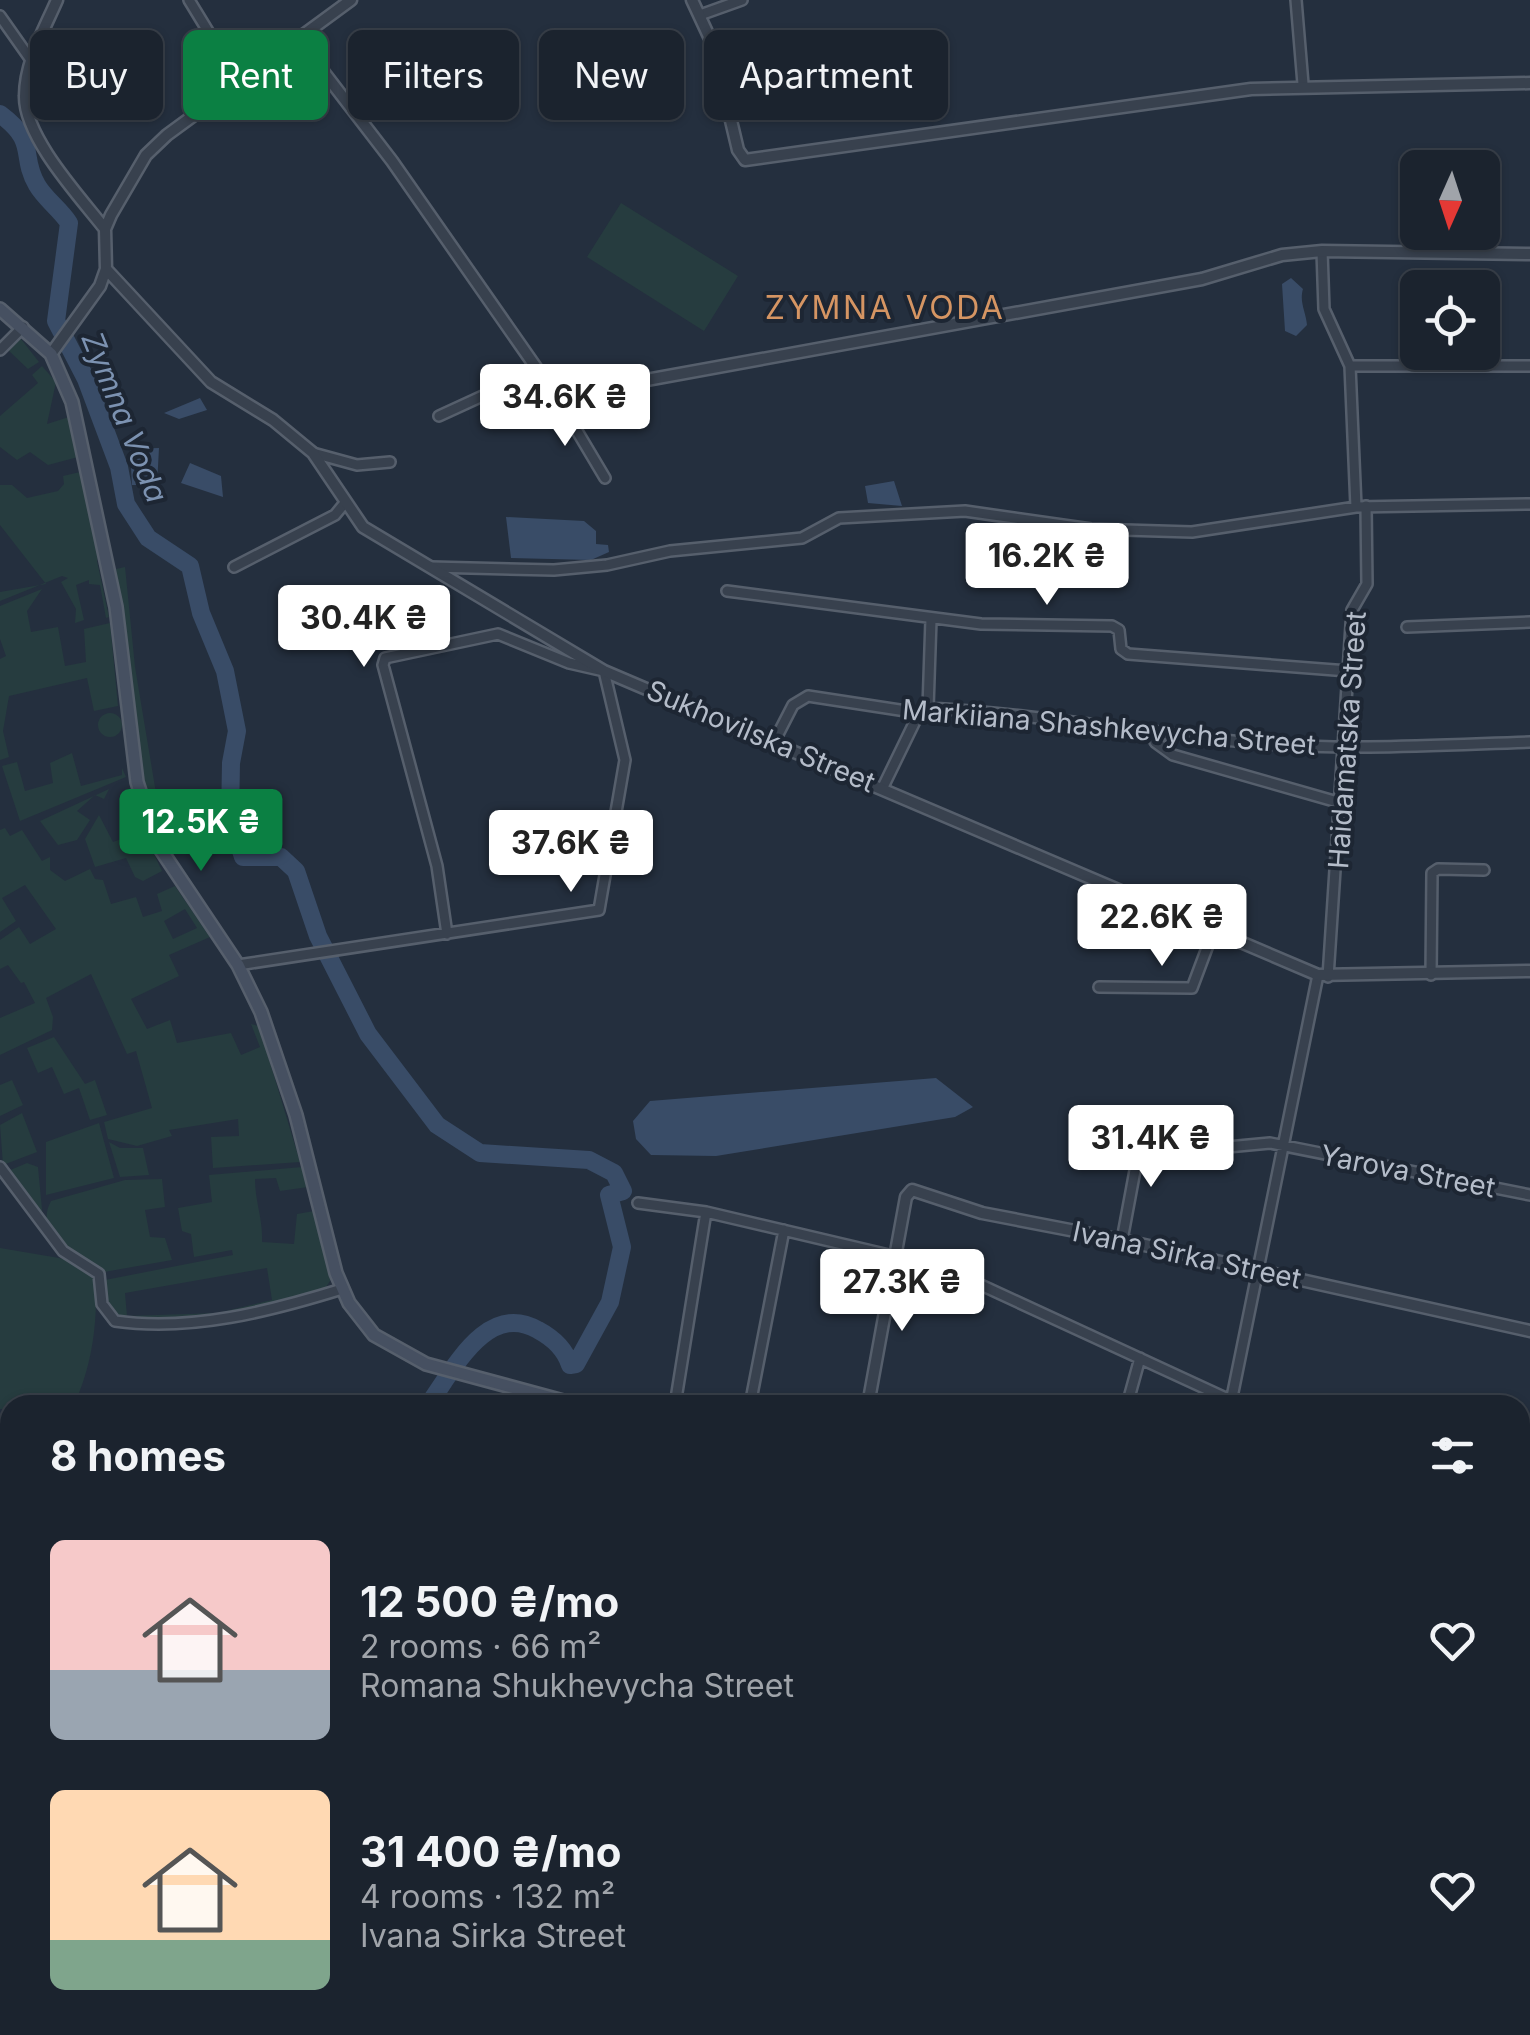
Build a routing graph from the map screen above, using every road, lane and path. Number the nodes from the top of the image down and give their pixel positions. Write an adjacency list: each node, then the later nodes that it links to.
1 (57, 0): 9 (street)
2 (189, 0): 10 (street)
3 (351, 0): 11 (street)
4 (692, 0): 7 (street)
5 (742, 0): 7 (street)
6 (1296, 0): 15 (street)
7 (700, 14): 15 (street)
8 (0, 16): 12 (street)
9 (44, 30)
10 (207, 30)
11 (313, 30)
12 (30, 60): 16 (street)
13 (328, 77): 29 (street)
14 (1530, 83): 15 (street)
15 (1303, 84)
16 (30, 115)
17 (31, 120): 19 (street)
18 (190, 120): 19 (street)
19 (105, 228): 22 (street)
20 (1322, 251): 21 (street); 27 (street); 30 (street)
21 (1530, 254)
22 (106, 269): 26 (street); 32 (street, Sukhovilska Street)
23 (0, 309): 24 (main road)
24 (24, 327): 25 (street); 26 (main road)
25 (0, 350)
26 (52, 354): 56 (main road)
27 (1350, 366): 28 (street); 37 (street, Haidamatska Street)
28 (1530, 366)
29 (537, 371): 30 (street); 31 (street)
30 (558, 399): 34 (street)
31 (439, 416)
32 (313, 453): 33 (street); 35 (street, Sukhovilska Street)
33 (390, 462)
34 (605, 478)
35 (344, 504): 38 (street); 39 (street, Sukhovilska Street)
36 (1530, 504): 37 (street)
37 (1361, 506): 39 (street); 45 (street, Haidamatska Street)
38 (234, 567)
39 (431, 567): 44 (street, Sukhovilska Street)
40 (728, 592): 41 (street)
41 (932, 619): 45 (street); 46 (street)
42 (1530, 622): 43 (street)
43 (1408, 626)
44 (604, 670): 48 (street, Sukhovilska Street); 55 (street); 55 (street)
45 (1348, 671): 50 (street, Haidamatska Street)
46 (924, 710): 47 (street, Markiiana Shashkevycha Street); 48 (street, Markiiana Shashkevycha Street); 51 (street)
47 (1154, 730): 50 (street, Markiiana Shashkevycha Street); 52 (street)
48 (774, 742): 51 (street, Sukhovilska Street)
49 (1530, 742): 50 (street, Markiiana Shashkevycha Street)
50 (1343, 747): 52 (street, Haidamatska Street)
51 (883, 787): 54 (street, Sukhovilska Street)
52 (1341, 803): 59 (street, Haidamatska Street)
53 (1484, 870): 58 (street)
54 (1212, 932): 59 (street, Sukhovilska Street); 60 (street)
55 (447, 934): 56 (street)
56 (238, 965): 72 (main road)
57 (1530, 971): 58 (street, Sukhovilska Street)
58 (1432, 975): 59 (street, Sukhovilska Street)
59 (1323, 976): 62 (street, Haidamatska Street)
60 (1100, 988)
61 (1142, 1134): 69 (street)
62 (1285, 1146): 63 (street, Yarova Street); 65 (street, Yarova Street); 71 (street, Haidamatska Street)
63 (1217, 1148)
64 (0, 1166): 72 (street)
65 (1530, 1196)
66 (638, 1203): 67 (street)
67 (706, 1212): 68 (street); 76 (street)
68 (784, 1230): 70 (street); 77 (street)
69 (1122, 1240): 70 (street, Ivana Sirka Street); 71 (street, Ivana Sirka Street)
70 (896, 1255): 74 (street); 78 (street, Ivana Sirka Street)
71 (1259, 1270): 73 (street, Ivana Sirka Street); 81 (street, Haidamatska Street)
72 (342, 1288): 75 (main road)
73 (1530, 1331)
74 (1140, 1358): 79 (street); 80 (street)
75 (540, 1395)
76 (676, 1395)
77 (752, 1395)
78 (870, 1395)
79 (1129, 1395)
80 (1217, 1395)
81 (1236, 1395)

